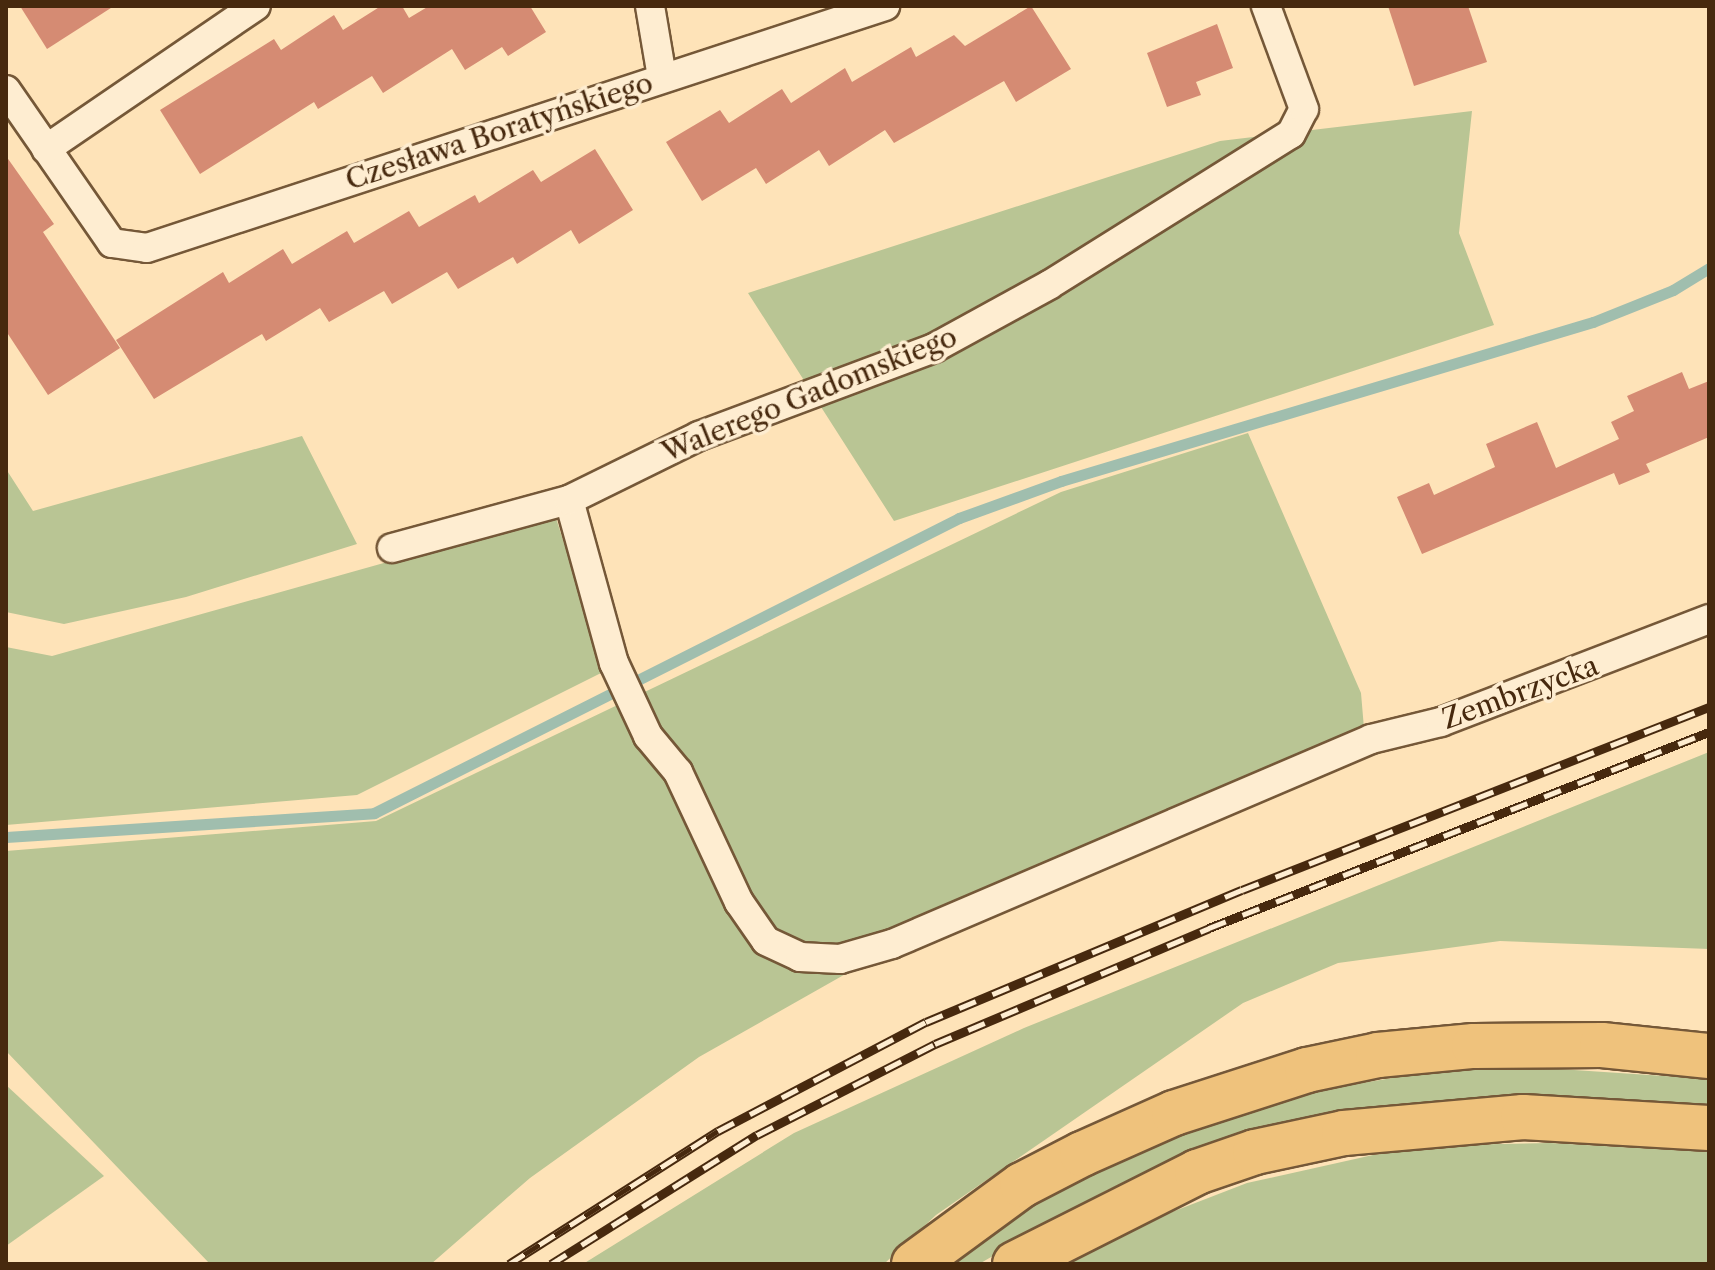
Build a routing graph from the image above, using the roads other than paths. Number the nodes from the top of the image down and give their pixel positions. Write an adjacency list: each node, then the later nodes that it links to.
1 (256, 6): 7 (street)
2 (650, 6): 5 (street)
3 (885, 6): 5 (street, Czesława Boratyńskiego)
4 (1266, 6): 8 (street, Walerego Gadomskiego)
5 (662, 77): 7 (street, Czesława Boratyńskiego)
6 (6, 90): 7 (street)
7 (46, 149)
8 (569, 500): 9 (street, Walerego Gadomskiego); 10 (street, Zembrzycka)
9 (392, 548)
10 (1709, 619)
11 (1709, 1056): 13 (highway)
12 (1709, 1128): 14 (highway)
13 (914, 1264)
14 (1015, 1264)

